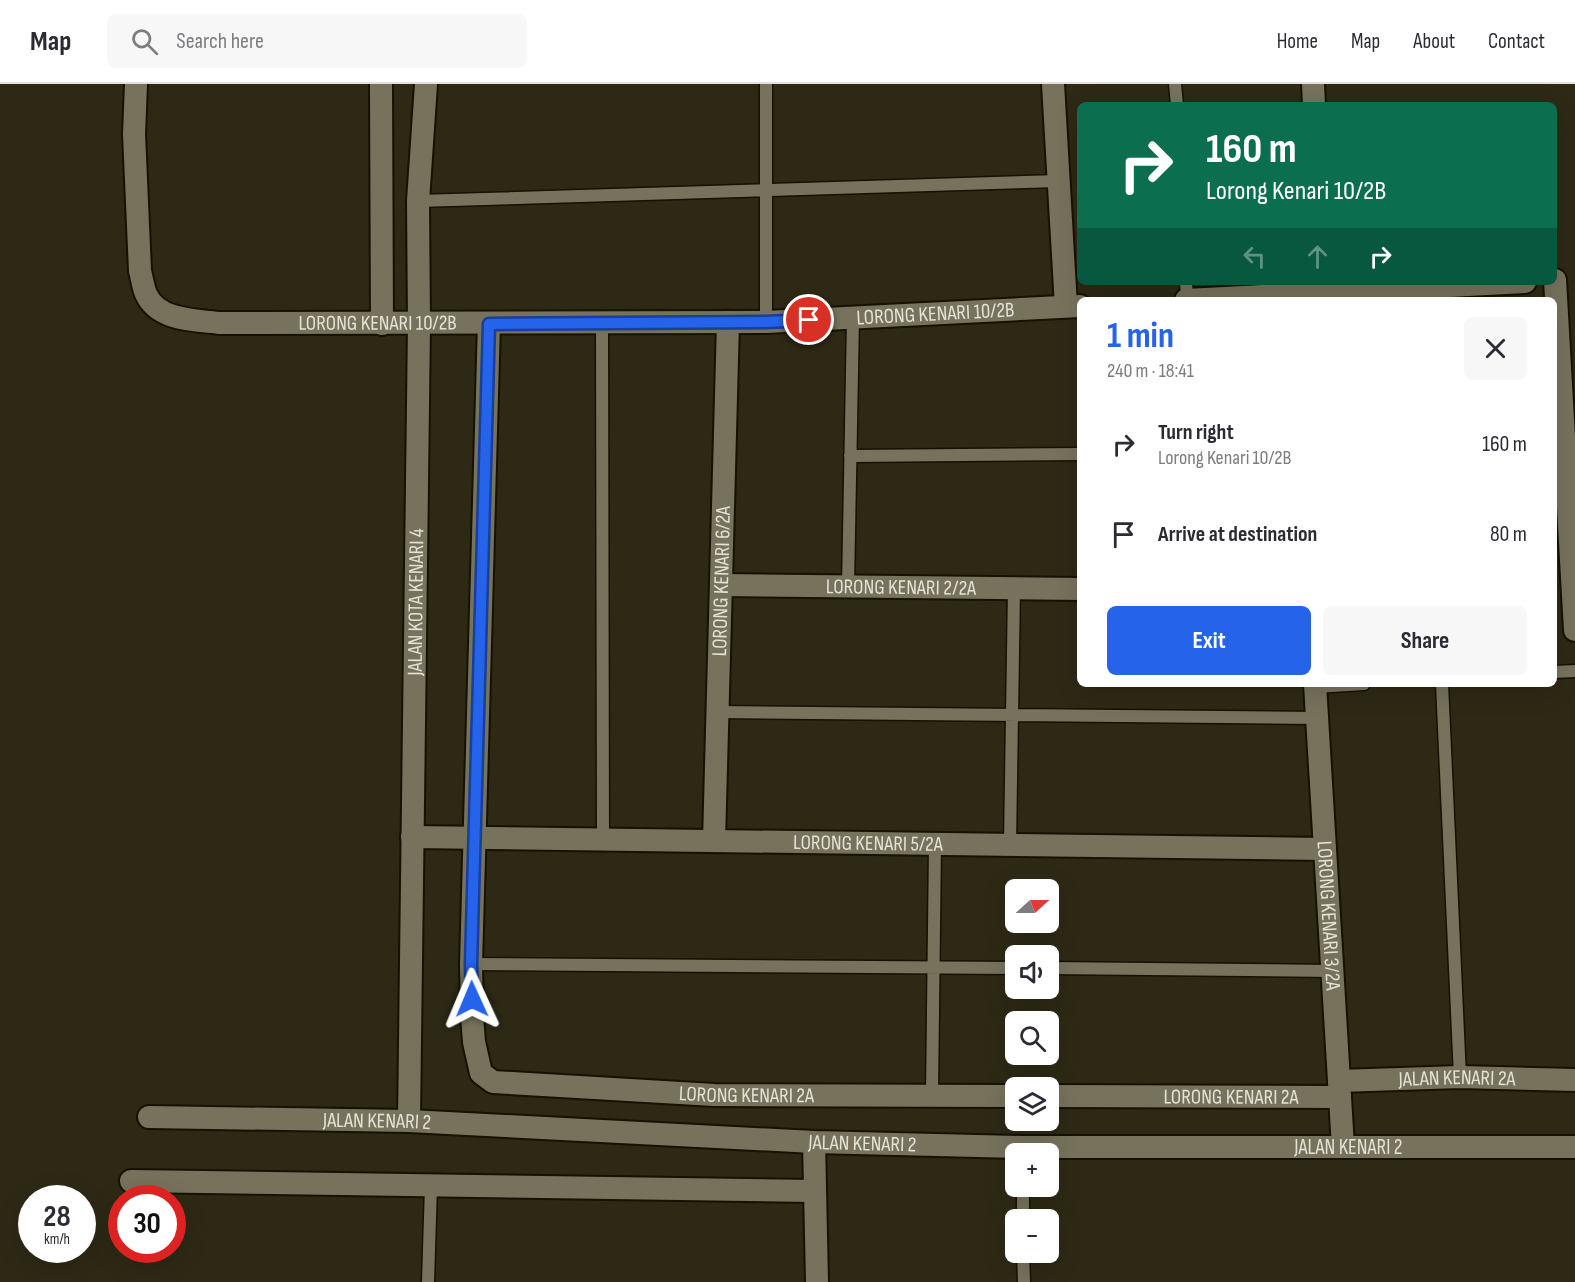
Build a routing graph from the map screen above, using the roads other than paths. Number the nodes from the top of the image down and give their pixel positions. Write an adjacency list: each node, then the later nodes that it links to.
1 (136, 84): 23 (street, LORONG KENARI 10/2B)
2 (381, 84): 23 (street)
3 (426, 84): 12 (street, JALAN KOTA KENARI 4)
4 (766, 84): 11 (lane)
5 (1053, 84): 10 (street)
6 (1176, 84): 8 (lane)
7 (1312, 84): 9 (street)
8 (1177, 102)
9 (1314, 102)
10 (1059, 181): 11 (lane); 18 (street)
11 (766, 190): 12 (lane); 21 (lane)
12 (418, 201): 24 (street, JALAN KOTA KENARI 4)
13 (1561, 280): 32 (street)
14 (1500, 285): 16 (street)
15 (1322, 287): 16 (street); 17 (street)
16 (1425, 294)
17 (1291, 297)
18 (1073, 306): 19 (street, LORONG KENARI 10/2B)
19 (852, 318): 21 (street, LORONG KENARI 10/2B); 27 (lane)
20 (728, 322): 21 (street, LORONG KENARI 10/2B); 22 (street, LORONG KENARI 10/2B); 28 (street, LORONG KENARI 6/2A)
21 (766, 322)
22 (602, 323): 25 (street, LORONG KENARI 10/2B); 42 (lane)
23 (382, 324): 24 (street, LORONG KENARI 10/2B)
24 (419, 324): 25 (street, LORONG KENARI 10/2B); 40 (street, JALAN KOTA KENARI 4)
25 (489, 324): 41 (street)
26 (1077, 454): 27 (lane)
27 (850, 456): 29 (lane)
28 (721, 585): 29 (street, LORONG KENARI 2/2A); 37 (street, LORONG KENARI 6/2A)
29 (848, 586): 30 (street, LORONG KENARI 2/2A)
30 (1014, 588): 31 (street, LORONG KENARI 2/2A); 38 (lane)
31 (1077, 589)
32 (1575, 630)
33 (1575, 671): 34 (lane)
34 (1557, 672)
35 (1315, 687): 39 (street, LORONG KENARI 3/2A)
36 (1442, 687): 52 (lane)
37 (718, 712): 38 (lane); 43 (street, LORONG KENARI 6/2A)
38 (1012, 715): 39 (lane); 45 (lane)
39 (1317, 718): 46 (street, LORONG KENARI 3/2A)
40 (412, 837): 41 (street, LORONG KENARI 5/2A); 59 (street, JALAN KOTA KENARI 4)
41 (475, 838): 42 (street, LORONG KENARI 5/2A); 47 (street)
42 (603, 839): 43 (street, LORONG KENARI 5/2A)
43 (714, 841): 44 (street, LORONG KENARI 5/2A)
44 (935, 844): 45 (street, LORONG KENARI 5/2A); 48 (lane)
45 (1010, 844): 46 (street, LORONG KENARI 5/2A)
46 (1325, 849): 51 (street, LORONG KENARI 3/2A)
47 (471, 964): 48 (lane); 55 (street, LORONG KENARI 2A)
48 (933, 967): 49 (lane); 55 (lane)
49 (1005, 968)
50 (1059, 968): 51 (lane)
51 (1333, 970): 54 (street, LORONG KENARI 3/2A)
52 (1460, 1077): 53 (street, JALAN KENARI 2A); 54 (street, JALAN KENARI 2A)
53 (1575, 1080)
54 (1340, 1089): 57 (street, LORONG KENARI 2A); 61 (street, LORONG KENARI 3/2A)
55 (932, 1095): 56 (street, LORONG KENARI 2A)
56 (1005, 1096)
57 (1059, 1096)
58 (149, 1117): 59 (street, JALAN KENARI 2)
59 (409, 1121): 60 (street, JALAN KENARI 2)
60 (814, 1142): 63 (street, JALAN KENARI 2); 67 (street)
61 (1343, 1147): 62 (street, JALAN KENARI 2); 64 (street, JALAN KENARI 2)
62 (1575, 1147)
63 (1005, 1149)
64 (1059, 1150)
65 (131, 1181): 66 (street)
66 (431, 1186): 67 (street); 69 (lane)
67 (815, 1191): 70 (street)
68 (1023, 1263): 71 (lane)
69 (428, 1282)
70 (817, 1282)
71 (1024, 1282)

